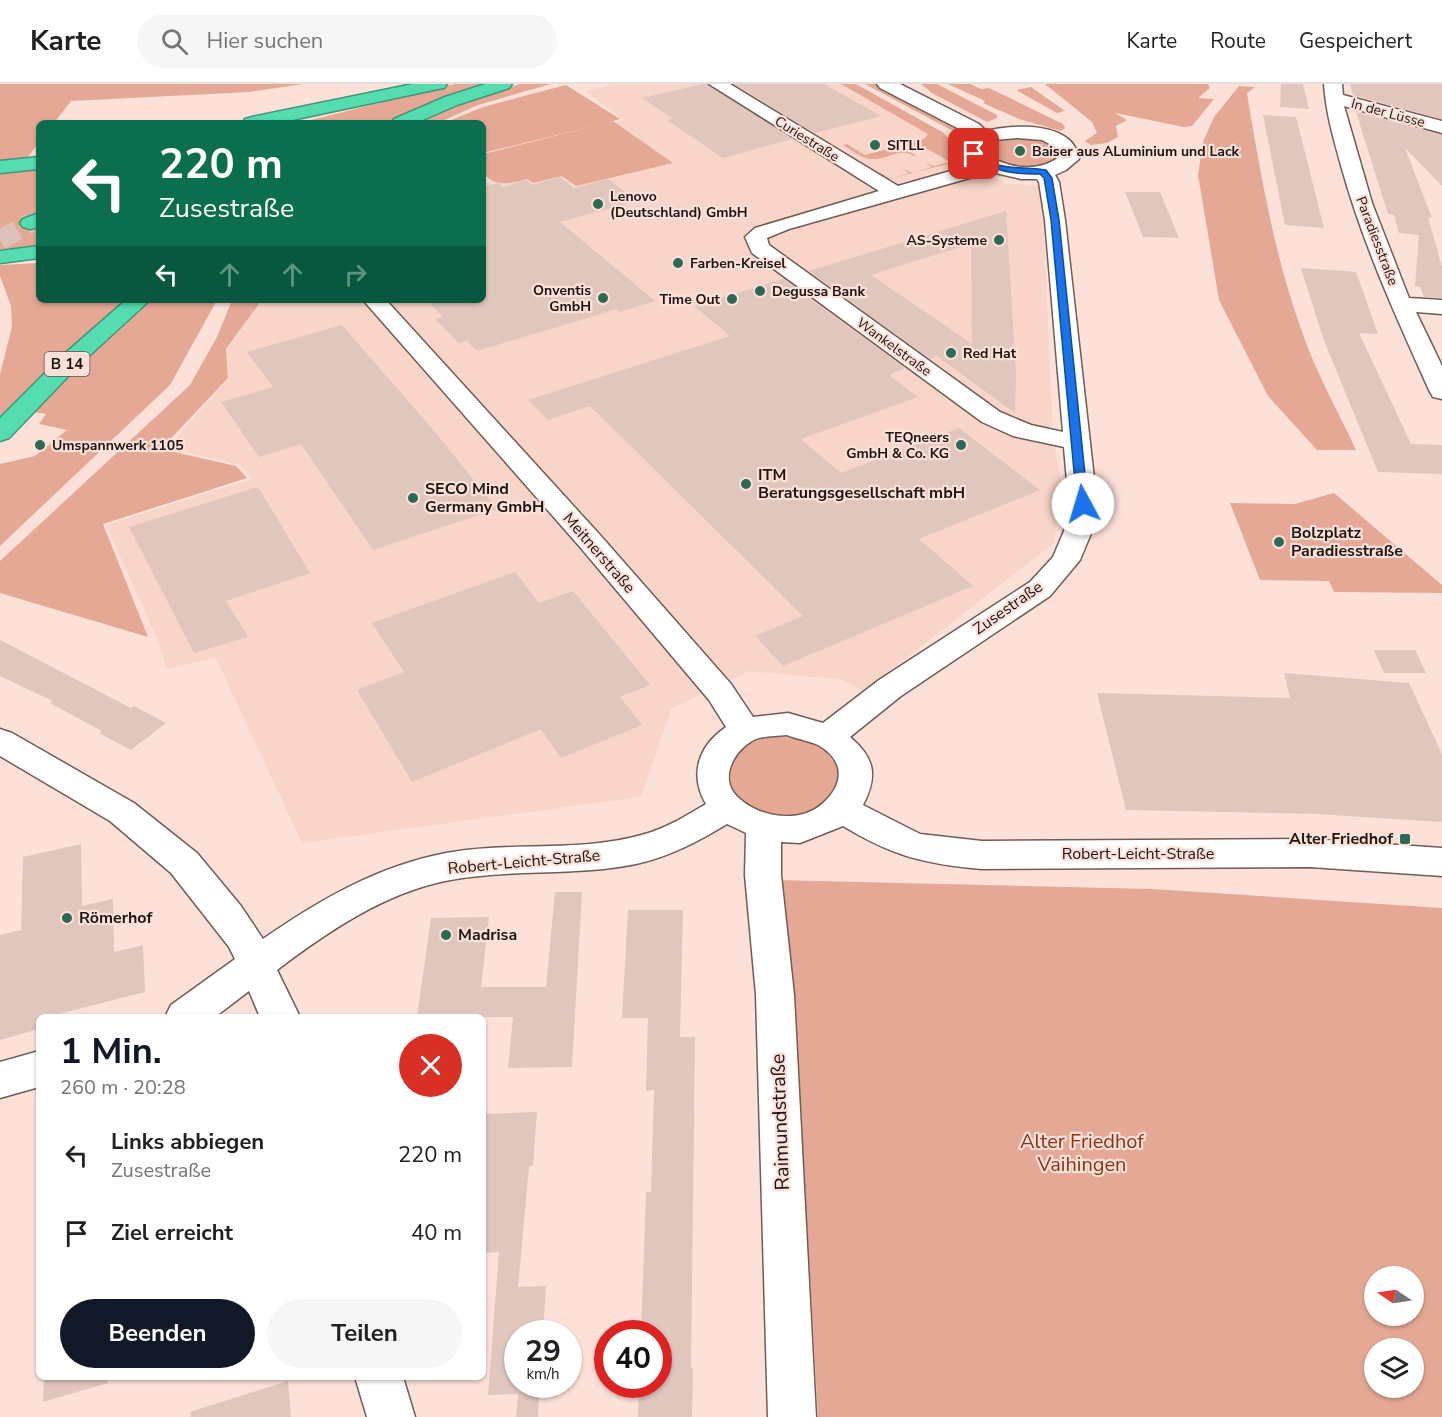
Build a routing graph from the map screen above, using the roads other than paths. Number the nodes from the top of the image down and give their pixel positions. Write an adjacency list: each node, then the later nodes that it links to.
1 (438, 84): 7 (highway)
2 (503, 84): 10 (highway)
3 (718, 84): 18 (street, Curiestraße)
4 (886, 84): 13 (street)
5 (912, 84): 12 (street)
6 (1334, 91): 11 (street, In der Lüsse); 23 (street, Paradiesstraße)
7 (342, 106): 8 (highway); 9 (highway)
8 (268, 120)
9 (296, 120)
10 (408, 120)
11 (1442, 127)
12 (1009, 132): 13 (street); 17 (street)
13 (983, 138): 15 (street)
14 (36, 163): 16 (highway)
15 (991, 166): 17 (street); 18 (street, Wankelstraße)
16 (0, 167)
17 (1043, 171): 27 (street, Zusestraße)
18 (896, 193): 27 (street, Wankelstraße)
19 (36, 252): 20 (highway)
20 (0, 257)
21 (136, 303): 26 (highway, B 14)
22 (377, 303): 28 (street, Meitnerstraße)
23 (1402, 304): 24 (street); 25 (street, Paradiesstraße)
24 (1442, 307)
25 (1442, 392)
26 (0, 433)
27 (1077, 441): 29 (street, Zusestraße)
28 (745, 731): 29 (street); 31 (street)
29 (829, 736): 32 (street)
30 (0, 741): 35 (street)
31 (727, 808): 33 (street); 35 (street, Robert-Leicht-Straße)
32 (843, 810): 33 (street); 34 (street, Robert-Leicht-Straße)
33 (763, 827): 42 (street, Raimundstraße)
34 (1442, 862)
35 (256, 967): 36 (street, Robert-Leicht-Straße); 37 (street)
36 (189, 1014)
37 (279, 1014)
38 (36, 1070): 39 (street)
39 (0, 1080)
40 (380, 1380): 41 (street)
41 (391, 1417)
42 (792, 1417)

